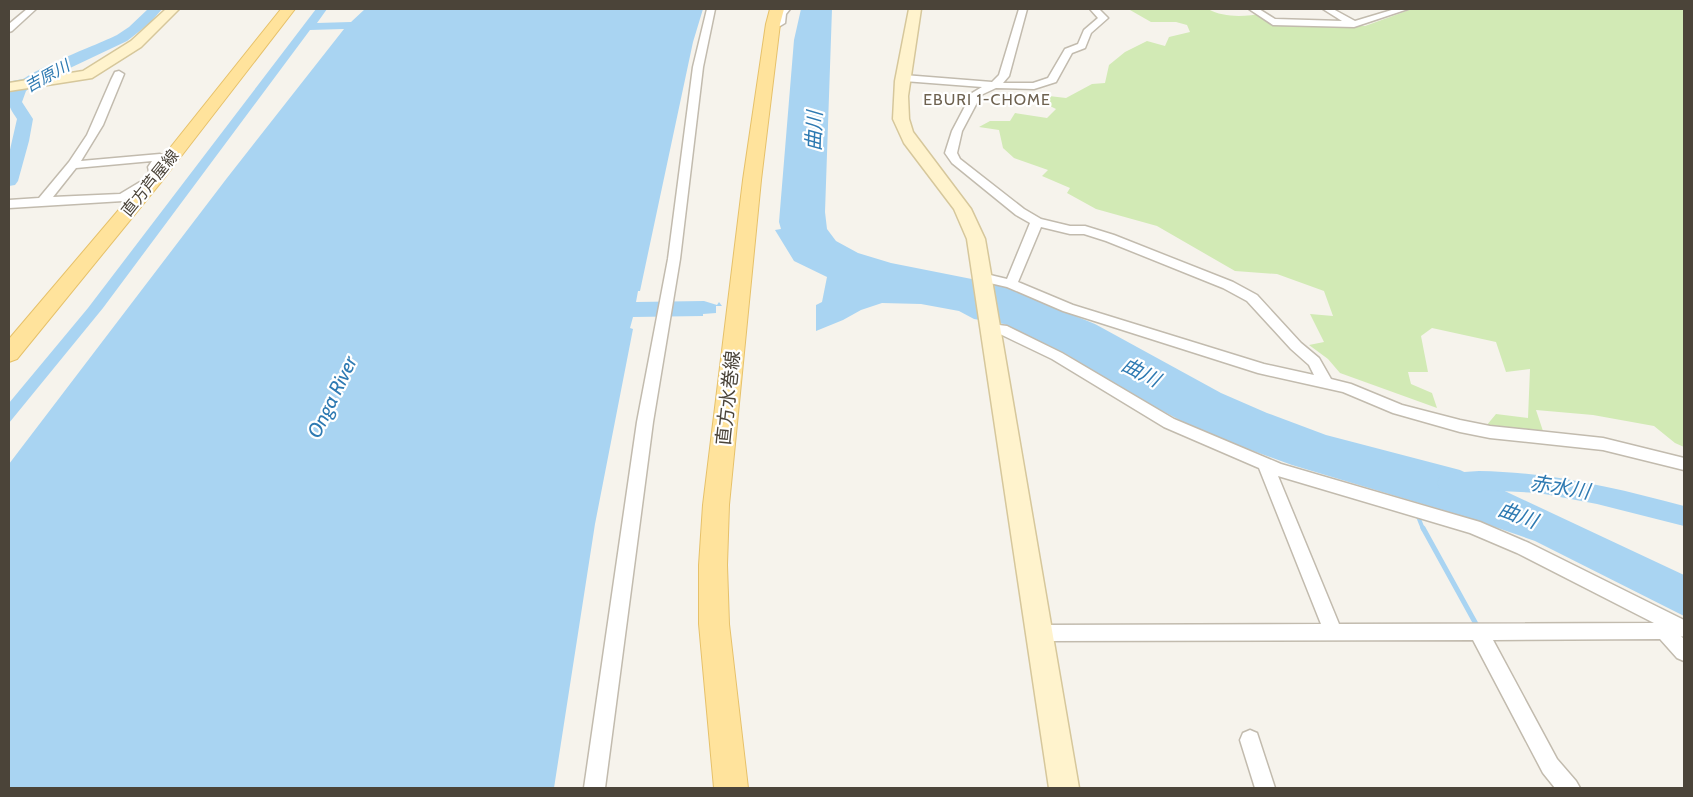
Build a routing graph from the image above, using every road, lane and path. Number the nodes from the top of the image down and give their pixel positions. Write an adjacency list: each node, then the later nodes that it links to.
1 (32, 9): 15 (street)
2 (173, 9): 19 (street)
3 (288, 9): 21 (main road, 直方芦屋線)
4 (711, 9): 38 (street)
5 (916, 9): 17 (street)
6 (1023, 9): 18 (street)
7 (1094, 9): 18 (street)
8 (1253, 9): 14 (street)
9 (1327, 9): 14 (street)
10 (1378, 9): 13 (street)
11 (1404, 9): 13 (street)
12 (779, 14): 39 (main road, 直方水巻線)
13 (1388, 15): 14 (street)
14 (1354, 24)
15 (9, 29)
16 (119, 74): 20 (street)
17 (904, 78): 18 (street); 25 (street)
18 (993, 86): 24 (street)
19 (9, 87)
20 (74, 165): 21 (street); 22 (street)
21 (156, 177): 22 (street); 28 (main road, 直方芦屋線)
22 (43, 201): 23 (street)
23 (9, 204)
24 (1037, 222): 26 (street); 29 (street)
25 (982, 278): 26 (street); 27 (street)
26 (1011, 284): 29 (street)
27 (990, 327): 31 (street); 34 (street)
28 (9, 354)
29 (1325, 382): 30 (street)
30 (1684, 464)
31 (1266, 465): 32 (street); 35 (street)
32 (1684, 629)
33 (1479, 632): 35 (street); 36 (street); 42 (street)
34 (1041, 633): 35 (street); 40 (street)
35 (1334, 633)
36 (1684, 652)
37 (1250, 740): 41 (street)
38 (594, 788)
39 (731, 788)
40 (1064, 788)
41 (1265, 788)
42 (1570, 788)

